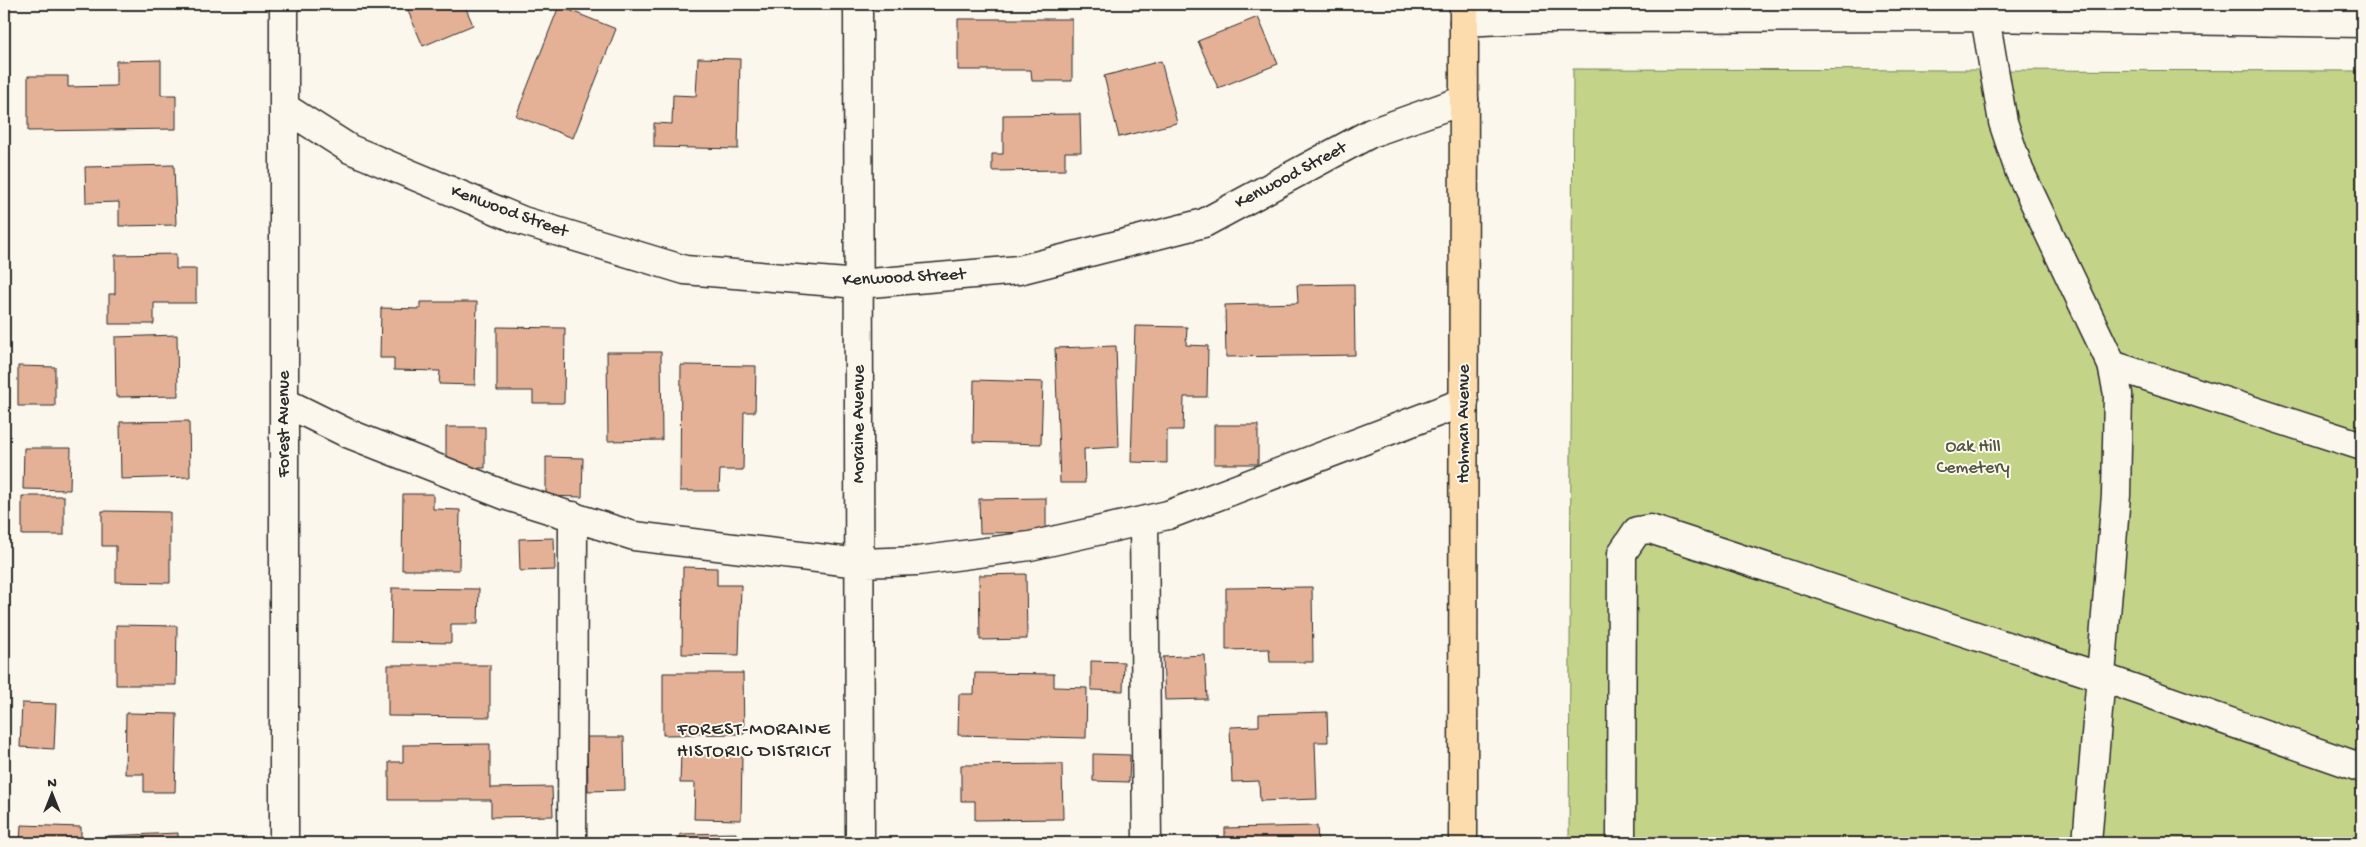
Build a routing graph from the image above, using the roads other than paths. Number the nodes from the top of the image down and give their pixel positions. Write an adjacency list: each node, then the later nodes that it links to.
1 (284, 4): 9 (street, Forest Avenue)
2 (858, 4): 10 (street, Moraine Avenue)
3 (1681, 11): 5 (street); 6 (street)
4 (2093, 12): 6 (street); 7 (street)
5 (1464, 13): 8 (main road, Hohman Avenue)
6 (1985, 17): 11 (street)
7 (2362, 23)
8 (1464, 100): 10 (street, Kenwood Street); 13 (main road, Hohman Avenue)
9 (284, 107): 10 (street, Kenwood Street); 12 (street, Forest Avenue)
10 (859, 284): 17 (street, Moraine Avenue)
11 (2112, 366): 14 (street); 18 (street)
12 (284, 402): 15 (street); 20 (street, Forest Avenue)
13 (1464, 402): 16 (street); 24 (main road, Hohman Avenue)
14 (2362, 446)
15 (573, 516): 17 (street); 21 (street)
16 (1144, 522): 17 (street); 23 (street)
17 (859, 563): 22 (street, Moraine Avenue)
18 (2101, 677): 19 (street); 25 (street); 26 (street)
19 (2362, 768)
20 (284, 843)
21 (572, 843)
22 (860, 843)
23 (1147, 843)
24 (1462, 843)
25 (1621, 843)
26 (2086, 843)

